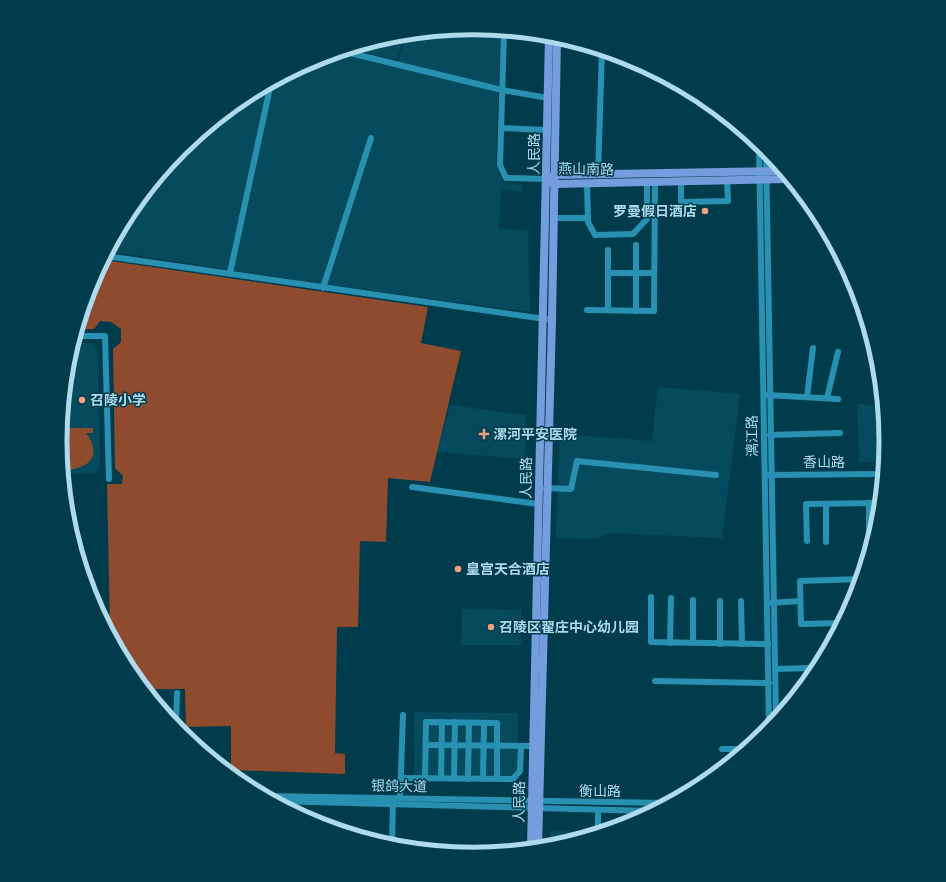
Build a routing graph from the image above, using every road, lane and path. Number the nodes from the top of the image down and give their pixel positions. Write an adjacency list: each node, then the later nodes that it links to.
1 (504, 36): 7 (street)
2 (550, 43): 8 (main road, 人民路)
3 (557, 44): 19 (main road, 人民路)
4 (353, 54): 7 (street)
5 (602, 56): 15 (street)
6 (270, 89): 28 (street)
7 (502, 90): 8 (street); 9 (street)
8 (548, 98): 10 (main road, 人民路)
9 (501, 128): 10 (street); 19 (street)
10 (547, 130): 19 (main road, 人民路)
11 (372, 138): 32 (street)
12 (760, 154): 16 (street, 漓江路)
13 (765, 159): 16 (street, 漓江路)
14 (777, 172): 16 (main road, 燕山南路)
15 (598, 174): 17 (main road, 燕山南路); 19 (main road, 燕山南路)
16 (763, 175): 17 (main road, 燕山南路); 18 (main road, 燕山南路); 20 (main road, 燕山南路); 41 (street, 漓江路)
17 (677, 178): 20 (main road, 燕山南路); 20 (street); 21 (main road, 燕山南路)
18 (782, 178)
19 (552, 179): 22 (main road, 燕山南路); 23 (main road, 人民路); 36 (main road, 人民路)
20 (727, 180)
21 (651, 182): 22 (main road, 燕山南路); 24 (street); 31 (street)
22 (587, 183): 24 (street)
23 (553, 218): 24 (street); 37 (main road, 人民路)
24 (588, 218)
25 (636, 245): 30 (street)
26 (608, 250): 29 (street)
27 (111, 257): 28 (street)
28 (230, 273): 32 (street)
29 (608, 273): 30 (street); 34 (street)
30 (636, 273): 31 (street); 35 (street)
31 (654, 273): 35 (street)
32 (322, 288): 36 (street)
33 (587, 310): 34 (street)
34 (608, 310): 35 (street)
35 (636, 311)
36 (542, 318): 37 (street); 55 (main road, 人民路)
37 (552, 320): 52 (main road, 人民路)
38 (81, 336): 50 (street)
39 (813, 348): 42 (street)
40 (838, 352): 43 (street)
41 (766, 395): 42 (street); 46 (street, 漓江路); 49 (street, 漓江路)
42 (807, 397): 43 (street)
43 (827, 398): 44 (street)
44 (838, 399)
45 (840, 433): 46 (street)
46 (770, 435): 49 (street, 漓江路)
47 (878, 474): 49 (street, 香山路)
48 (716, 475): 52 (street)
49 (768, 475): 67 (street, 漓江路)
50 (109, 479)
51 (412, 487): 55 (street)
52 (546, 488): 109 (main road, 人民路)
53 (868, 503): 54 (street); 56 (street); 57 (street)
54 (874, 503)
55 (538, 504): 94 (main road, 人民路)
56 (826, 504): 58 (street); 59 (street)
57 (869, 530)
58 (807, 541)
59 (826, 542)
60 (854, 579): 66 (street)
61 (651, 597): 69 (street)
62 (671, 598): 69 (street)
63 (693, 600): 70 (street)
64 (720, 601): 71 (street)
65 (741, 601): 72 (street)
66 (800, 601): 67 (street); 68 (street)
67 (770, 603): 73 (street, 漓江路); 75 (street, 漓江路)
68 (836, 623)
69 (670, 643): 70 (street)
70 (692, 643): 71 (street)
71 (720, 644): 72 (street)
72 (742, 644): 73 (street)
73 (768, 644): 77 (street, 漓江路)
74 (810, 668): 75 (street)
75 (774, 669): 79 (street, 漓江路)
76 (655, 680): 77 (street)
77 (769, 683): 82 (street, 漓江路)
78 (177, 693): 81 (street)
79 (776, 711)
80 (404, 715): 97 (street)
81 (176, 718)
82 (769, 718)
83 (442, 722): 84 (street); 87 (street); 88 (street)
84 (455, 722): 85 (street); 89 (street)
85 (469, 723): 86 (street); 90 (street)
86 (484, 723): 91 (street); 92 (street)
87 (426, 745): 88 (street); 98 (street)
88 (441, 745): 89 (street); 99 (street)
89 (455, 745): 90 (street); 100 (street)
90 (469, 745): 91 (street); 101 (street)
91 (483, 745): 92 (street); 102 (street)
92 (497, 745): 93 (street); 103 (street)
93 (521, 746): 94 (street); 103 (street)
94 (533, 746): 109 (main road, 人民路)
95 (722, 749): 96 (street)
96 (737, 749)
97 (401, 778): 98 (street); 105 (street)
98 (425, 778): 99 (street)
99 (441, 778): 100 (street)
100 (454, 778): 101 (street)
101 (468, 778): 102 (street)
102 (483, 779): 103 (street)
103 (497, 779)
104 (277, 796): 106 (street, 银鸽大道)
105 (400, 798): 106 (street, 银鸽大道); 109 (street, 银鸽大道)
106 (393, 801): 107 (street, 银鸽大道); 109 (street, 银鸽大道); 113 (street)
107 (287, 802)
108 (657, 803): 109 (street, 衡山路)
109 (535, 805): 110 (street, 衡山路); 114 (main road, 人民路); 115 (main road, 人民路)
110 (598, 810): 111 (street, 衡山路); 112 (street)
111 (640, 811)
112 (598, 827)
113 (392, 839)
114 (538, 842)
115 (531, 843)

